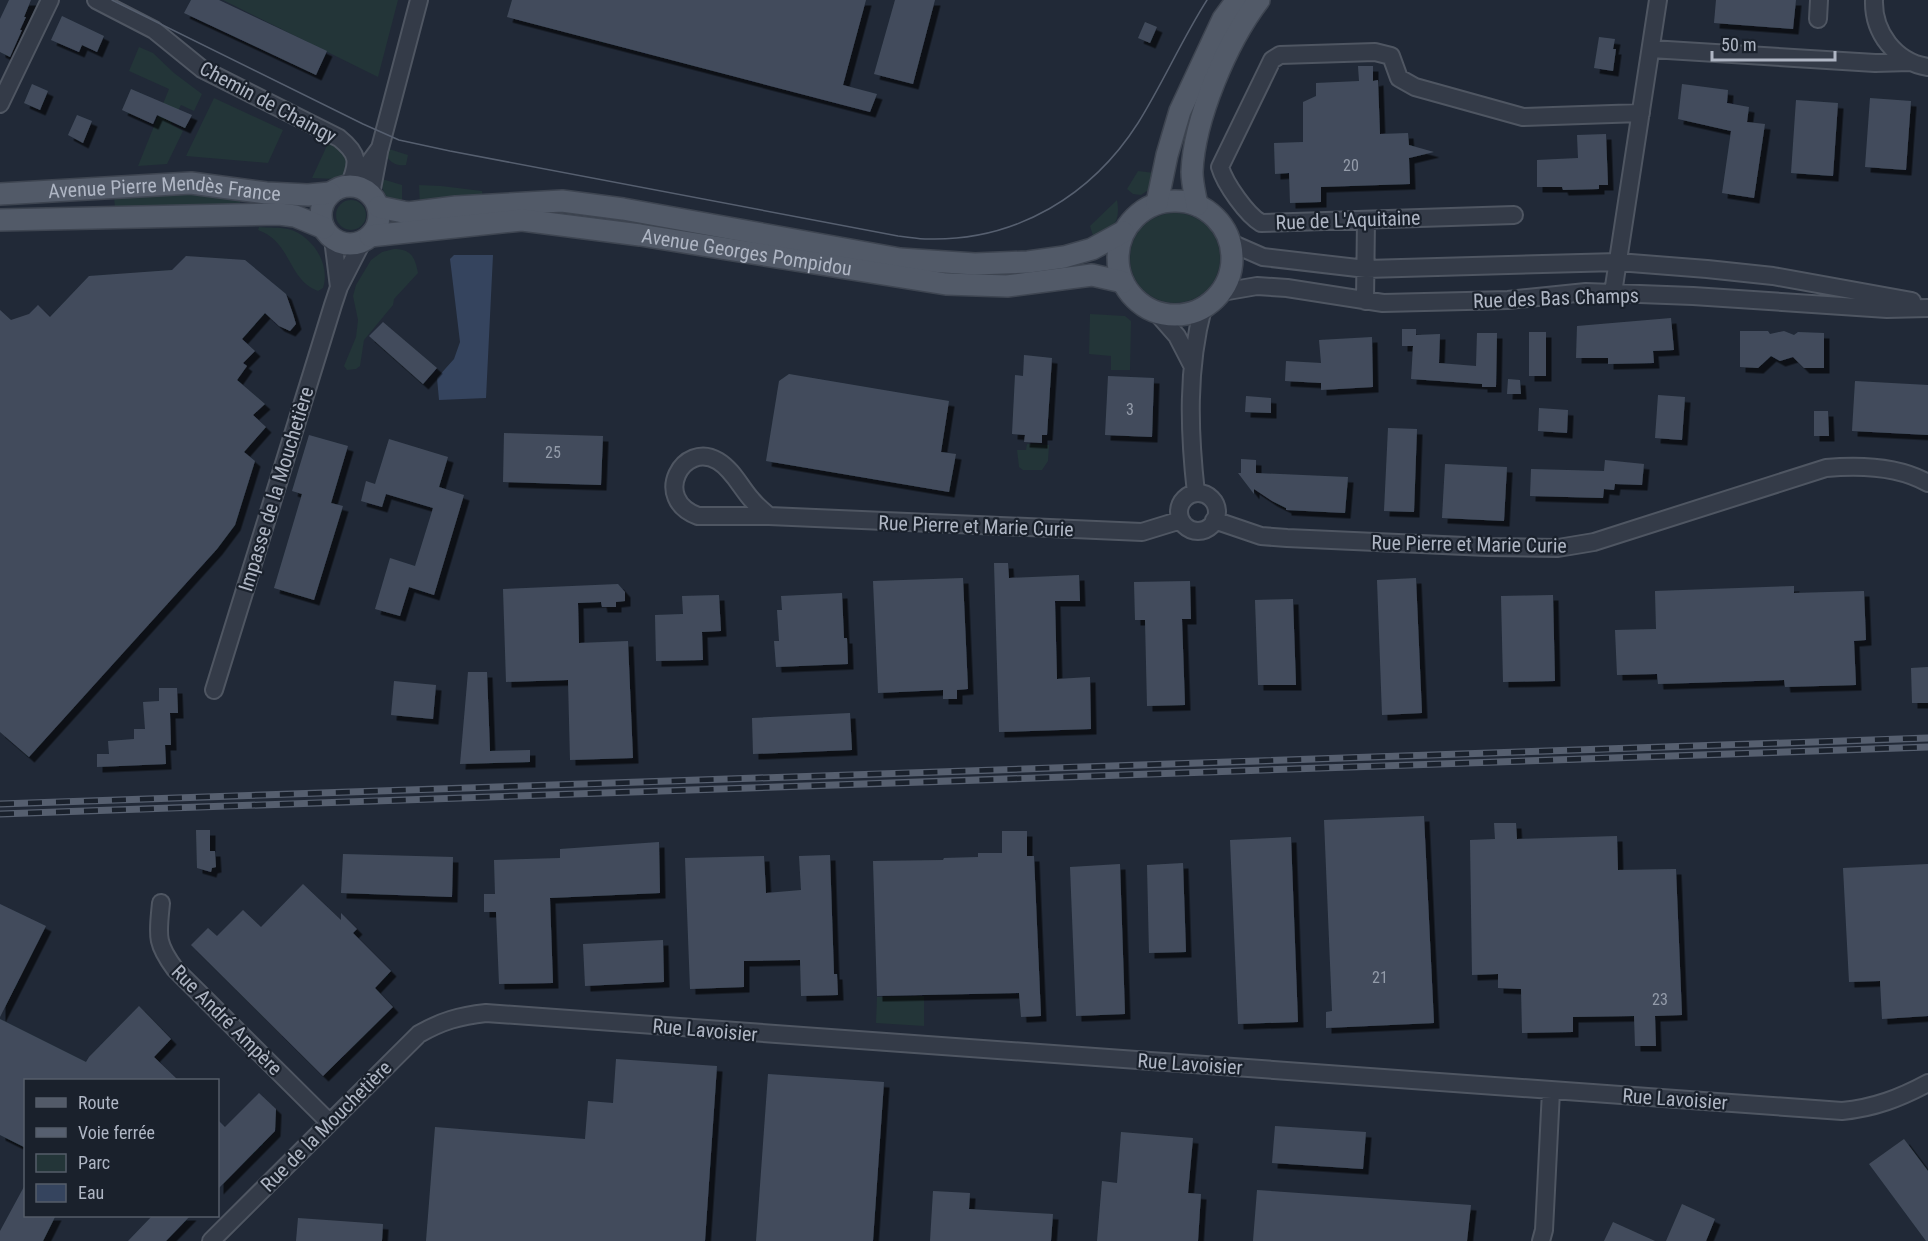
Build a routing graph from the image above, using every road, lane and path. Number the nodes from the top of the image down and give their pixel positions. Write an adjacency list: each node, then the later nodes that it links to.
1 (50, 0): 13 (street)
2 (96, 0): 16 (street, Chemin de Chaingy)
3 (419, 0): 15 (street)
4 (1238, 0): 19 (main road)
5 (1259, 0): 20 (main road)
6 (1658, 0): 10 (street)
7 (1819, 0): 9 (street)
8 (1874, 0): 11 (street)
9 (1818, 19)
10 (1651, 49): 11 (street); 14 (street)
11 (1910, 62): 12 (street)
12 (1928, 67)
13 (0, 104)
14 (1641, 113): 23 (street, Rue de L'Aquitaine); 28 (street)
15 (380, 148): 16 (street); 18 (street)
16 (339, 189): 17 (main road, Avenue Pierre Mendès France); 18 (main road, Avenue Pierre Mendès France); 24 (main road)
17 (0, 194)
18 (375, 200): 25 (main road, Avenue Georges Pompidou); 26 (main road)
19 (1157, 203): 20 (main road); 25 (main road, Avenue Georges Pompidou)
20 (1197, 204): 27 (main road)
21 (1514, 215): 23 (street, Rue de L'Aquitaine)
22 (0, 220): 24 (main road, Avenue Pierre Mendès France)
23 (1366, 220): 29 (street)
24 (328, 233): 26 (main road, Avenue Pierre Mendès France); 31 (street, Impasse de la Mouchetière)
25 (1115, 237): 30 (main road)
26 (366, 239): 30 (main road, Avenue Georges Pompidou); 31 (street, Impasse de la Mouchetière)
27 (1230, 243): 29 (street, Rue des Bas Champs); 32 (main road)
28 (1618, 262): 29 (street, Rue des Bas Champs); 33 (street); 35 (street, Rue des Bas Champs)
29 (1366, 269): 34 (street)
30 (1123, 282): 37 (main road)
31 (339, 287): 44 (street, Impasse de la Mouchetière)
32 (1222, 291): 34 (street, Rue des Bas Champs); 36 (main road)
33 (1613, 293): 34 (street, Rue des Bas Champs); 35 (street, Rue des Bas Champs)
34 (1365, 301)
35 (1928, 306)
36 (1203, 308): 37 (main road); 38 (street)
37 (1156, 312): 38 (street)
38 (1192, 365): 40 (street)
39 (1928, 483): 43 (street, Rue Pierre et Marie Curie)
40 (1197, 493): 42 (street); 43 (street)
41 (769, 516): 41 (street, Rue Pierre et Marie Curie); 42 (street, Rue Pierre et Marie Curie)
42 (1181, 520): 43 (street)
43 (1214, 520)
44 (214, 690)
45 (161, 903): 49 (street, Rue André Ampère)
46 (448, 1020): 48 (street, Rue Lavoisier); 49 (street, Rue de la Mouchetière)
47 (1928, 1083): 48 (street, Rue Lavoisier)
48 (1551, 1091): 51 (street)
49 (329, 1122): 50 (street, Rue de la Mouchetière)
50 (211, 1241)
51 (1541, 1241)

